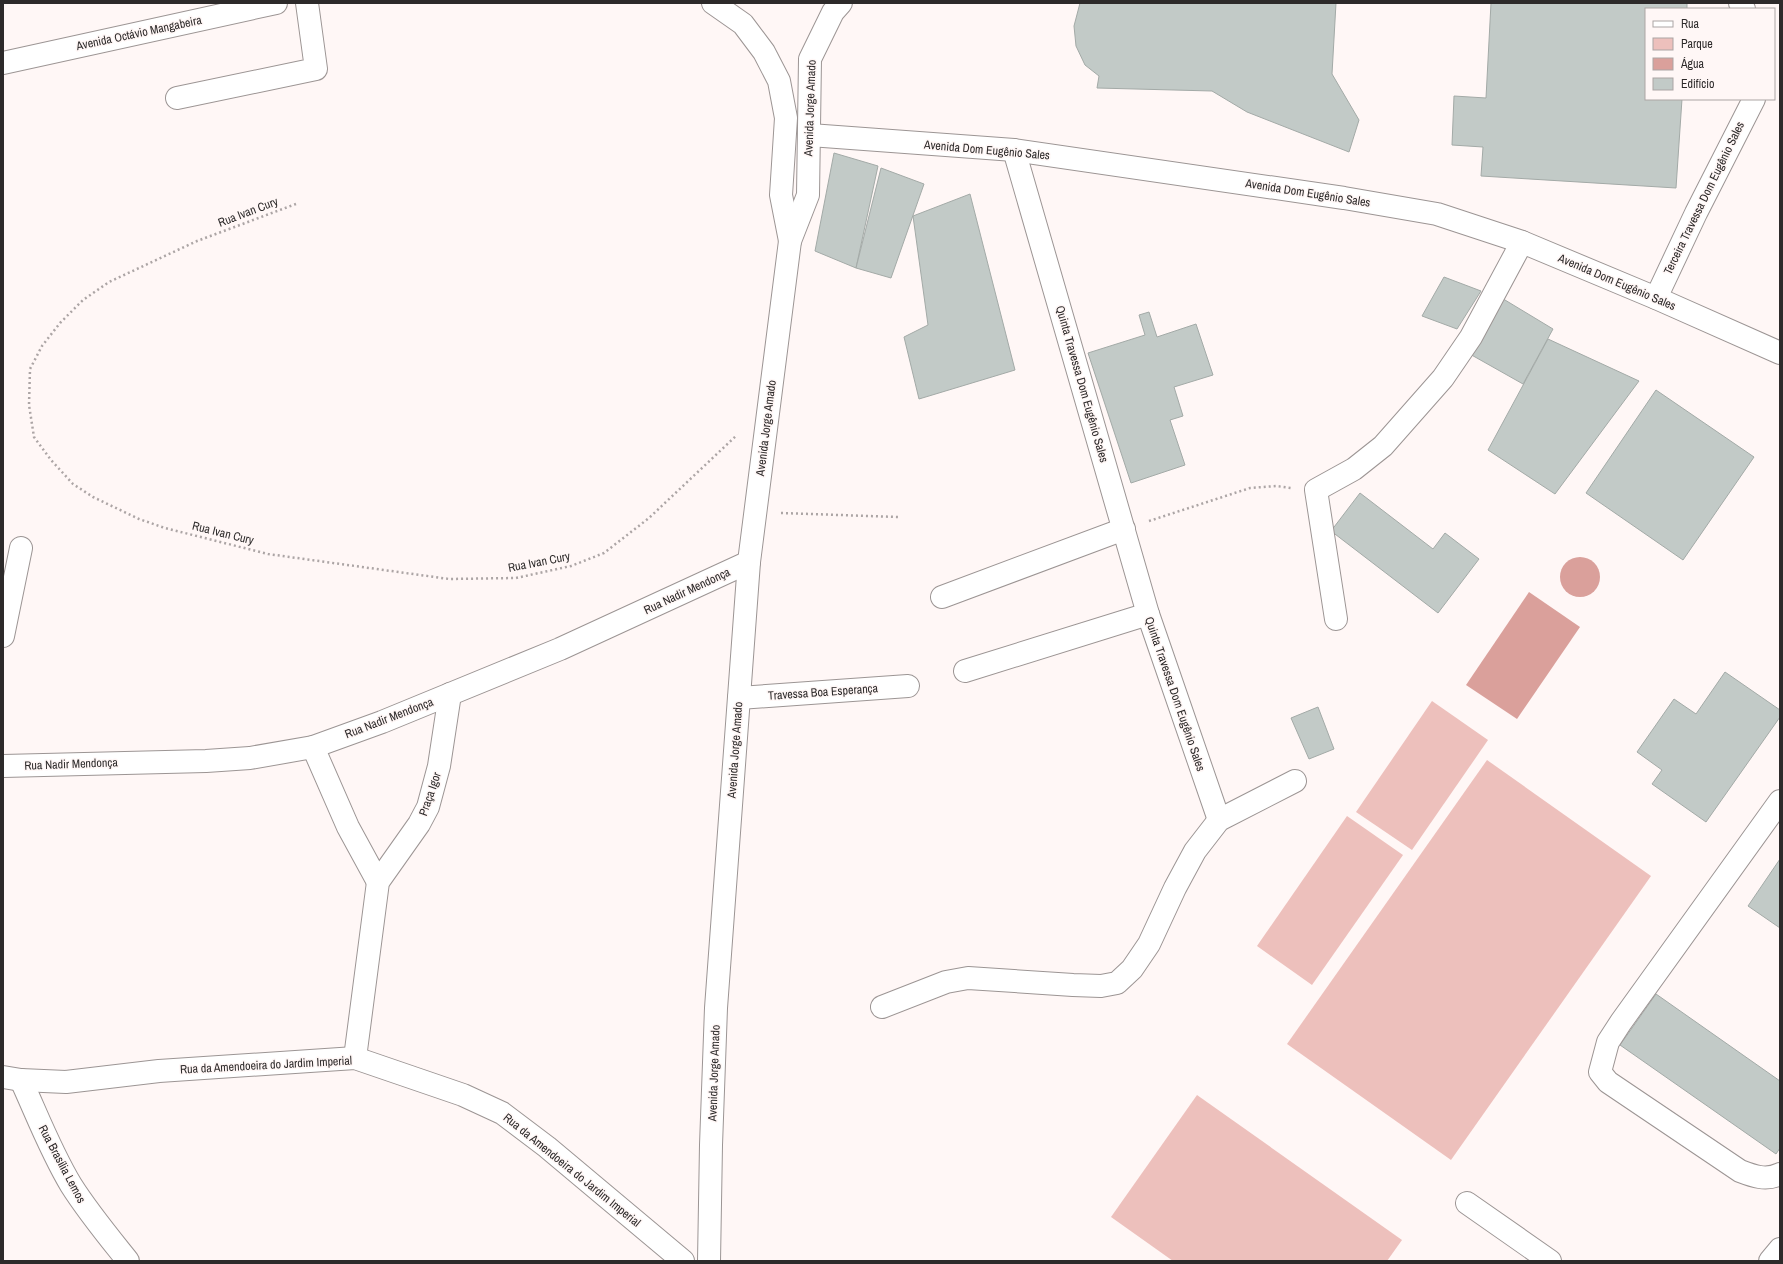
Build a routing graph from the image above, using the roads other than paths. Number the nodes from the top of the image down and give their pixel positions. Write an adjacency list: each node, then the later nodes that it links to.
1 (276, 3): 5 (street, Avenida Octávio Mangabeira)
2 (307, 3): 6 (street)
3 (713, 3): 10 (street, Avenida Jorge Amado)
4 (841, 3): 8 (street, Avenida Jorge Amado)
5 (3, 63)
6 (177, 98)
7 (1753, 100): 12 (street, Terceira Travessa Dom Eugênio Sales)
8 (810, 135): 9 (street, Avenida Dom Eugênio Sales); 10 (street, Avenida Jorge Amado)
9 (1014, 150): 11 (street, Avenida Dom Eugênio Sales); 14 (street, Quinta Travessa Dom Eugênio Sales)
10 (790, 242): 16 (street, Avenida Jorge Amado)
11 (1522, 242): 12 (street, Avenida Dom Eugênio Sales); 19 (street)
12 (1656, 298): 13 (street, Avenida Dom Eugênio Sales)
13 (1780, 353)
14 (1124, 529): 17 (street); 18 (street, Quinta Travessa Dom Eugênio Sales)
15 (21, 548): 20 (street)
16 (749, 562): 23 (street, Rua Nadir Mendonça); 24 (street, Avenida Jorge Amado)
17 (942, 597)
18 (1148, 614): 21 (street); 29 (street, Quinta Travessa Dom Eugênio Sales)
19 (1336, 619)
20 (3, 636)
21 (965, 671)
22 (908, 686): 24 (street, Travessa Boa Esperança)
23 (450, 694): 25 (street, Rua Nadir Mendonça); 30 (street, Praça Igor)
24 (739, 698): 39 (street, Avenida Jorge Amado)
25 (312, 747): 26 (street, Rua Nadir Mendonça); 30 (street)
26 (3, 766)
27 (1295, 781): 29 (street)
28 (1780, 801): 34 (street)
29 (1219, 820): 31 (street)
30 (378, 882): 32 (street, Praça Igor)
31 (882, 1007)
32 (355, 1058): 33 (street, Rua da Amendoeira do Jardim Imperial); 38 (street, Rua da Amendoeira do Jardim Imperial)
33 (12, 1078): 37 (street, Rua Brasília Lemos)
34 (1780, 1174)
35 (1467, 1203): 40 (street)
36 (1780, 1249): 41 (street)
37 (128, 1261)
38 (683, 1261)
39 (709, 1261)
40 (1550, 1261)
41 (1770, 1261)

